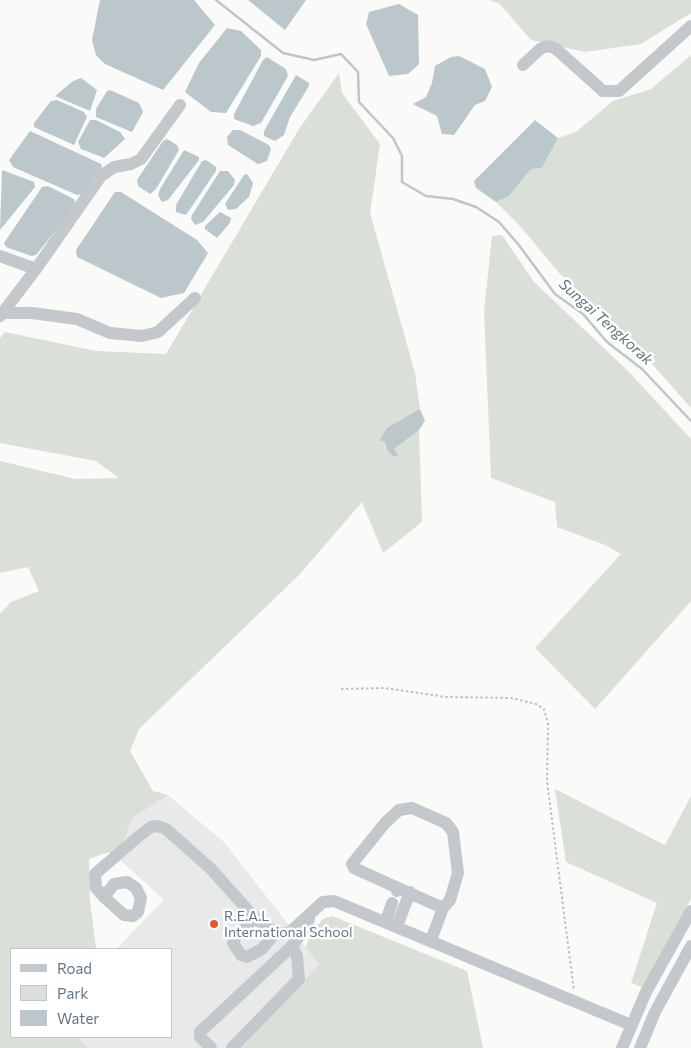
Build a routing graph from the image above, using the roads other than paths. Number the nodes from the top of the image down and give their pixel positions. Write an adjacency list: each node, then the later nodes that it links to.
1 (691, 26): 2 (street)
2 (523, 65)
3 (180, 106): 5 (street)
4 (0, 256): 5 (street)
5 (36, 269): 7 (street)
6 (195, 298): 7 (street)
7 (1, 315)
8 (402, 890): 11 (street); 11 (street); 14 (street)
9 (104, 897): 13 (street)
10 (392, 903): 14 (street)
11 (443, 908): 17 (street)
12 (691, 911): 19 (street)
13 (255, 918): 15 (street); 15 (street)
14 (391, 924): 16 (street); 17 (street)
15 (276, 932): 16 (street)
16 (295, 938): 22 (street); 23 (street)
17 (431, 940): 21 (street)
18 (691, 946): 20 (street)
19 (668, 954): 20 (street); 21 (street)
20 (687, 961): 25 (street)
21 (631, 1025): 24 (street)
22 (210, 1048)
23 (232, 1048)
24 (622, 1048)
25 (640, 1048)

